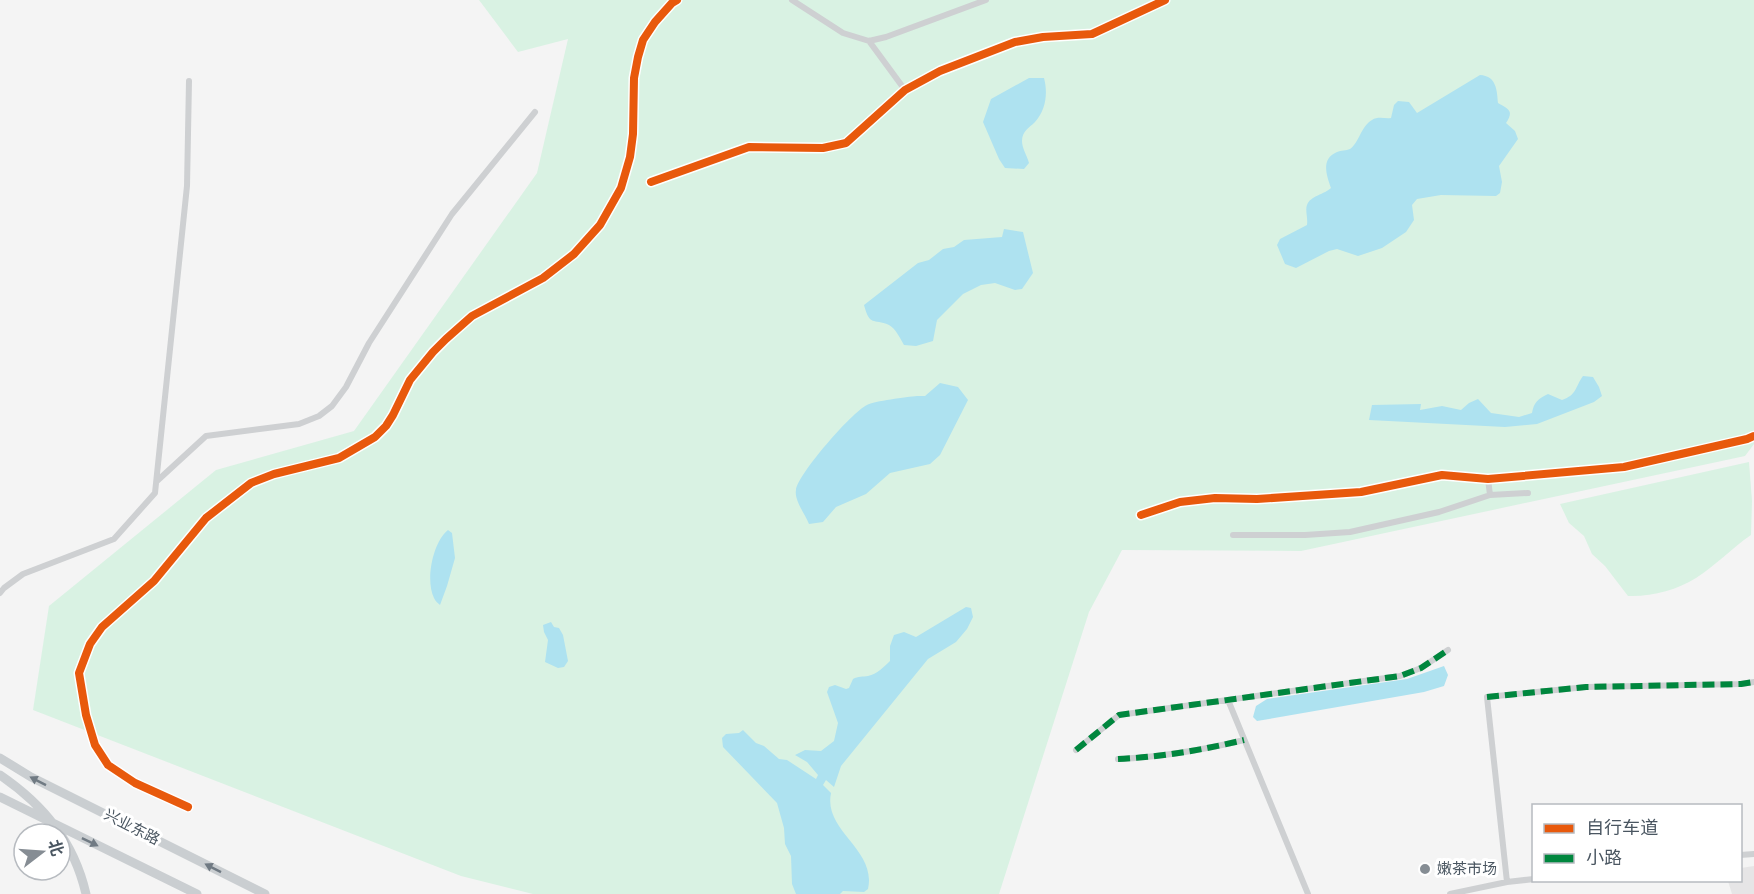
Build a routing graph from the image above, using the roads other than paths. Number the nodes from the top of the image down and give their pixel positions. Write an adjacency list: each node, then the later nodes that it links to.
1 (677, 0): 27 (street)
2 (792, 0): 5 (street)
3 (986, 0): 5 (street)
4 (1165, 0): 7 (street)
5 (869, 41): 7 (street)
6 (189, 81): 12 (street)
7 (905, 90): 9 (street)
8 (535, 112): 12 (street)
9 (651, 182)
10 (1754, 436): 11 (street)
11 (1488, 479): 14 (street); 15 (street)
12 (156, 481): 17 (street)
13 (1528, 494): 14 (street)
14 (1491, 495): 16 (street)
15 (1141, 515)
16 (1233, 535)
17 (0, 593)
18 (1448, 650): 20 (street)
19 (1754, 682): 29 (street)
20 (1228, 700): 21 (street); 22 (street)
21 (1244, 740): 24 (street); 33 (street)
22 (1076, 750)
23 (0, 758): 32 (main road, 兴业东路, one-way to 23)
24 (1118, 759)
25 (0, 776): 30 (main road)
26 (0, 797): 31 (main road, 兴业东路, one-way to 31)
27 (188, 807)
28 (1532, 879): 29 (street)
29 (1507, 882): 34 (street)
30 (86, 894)
31 (197, 894)
32 (265, 894)
33 (1308, 894)
34 (1450, 894)

